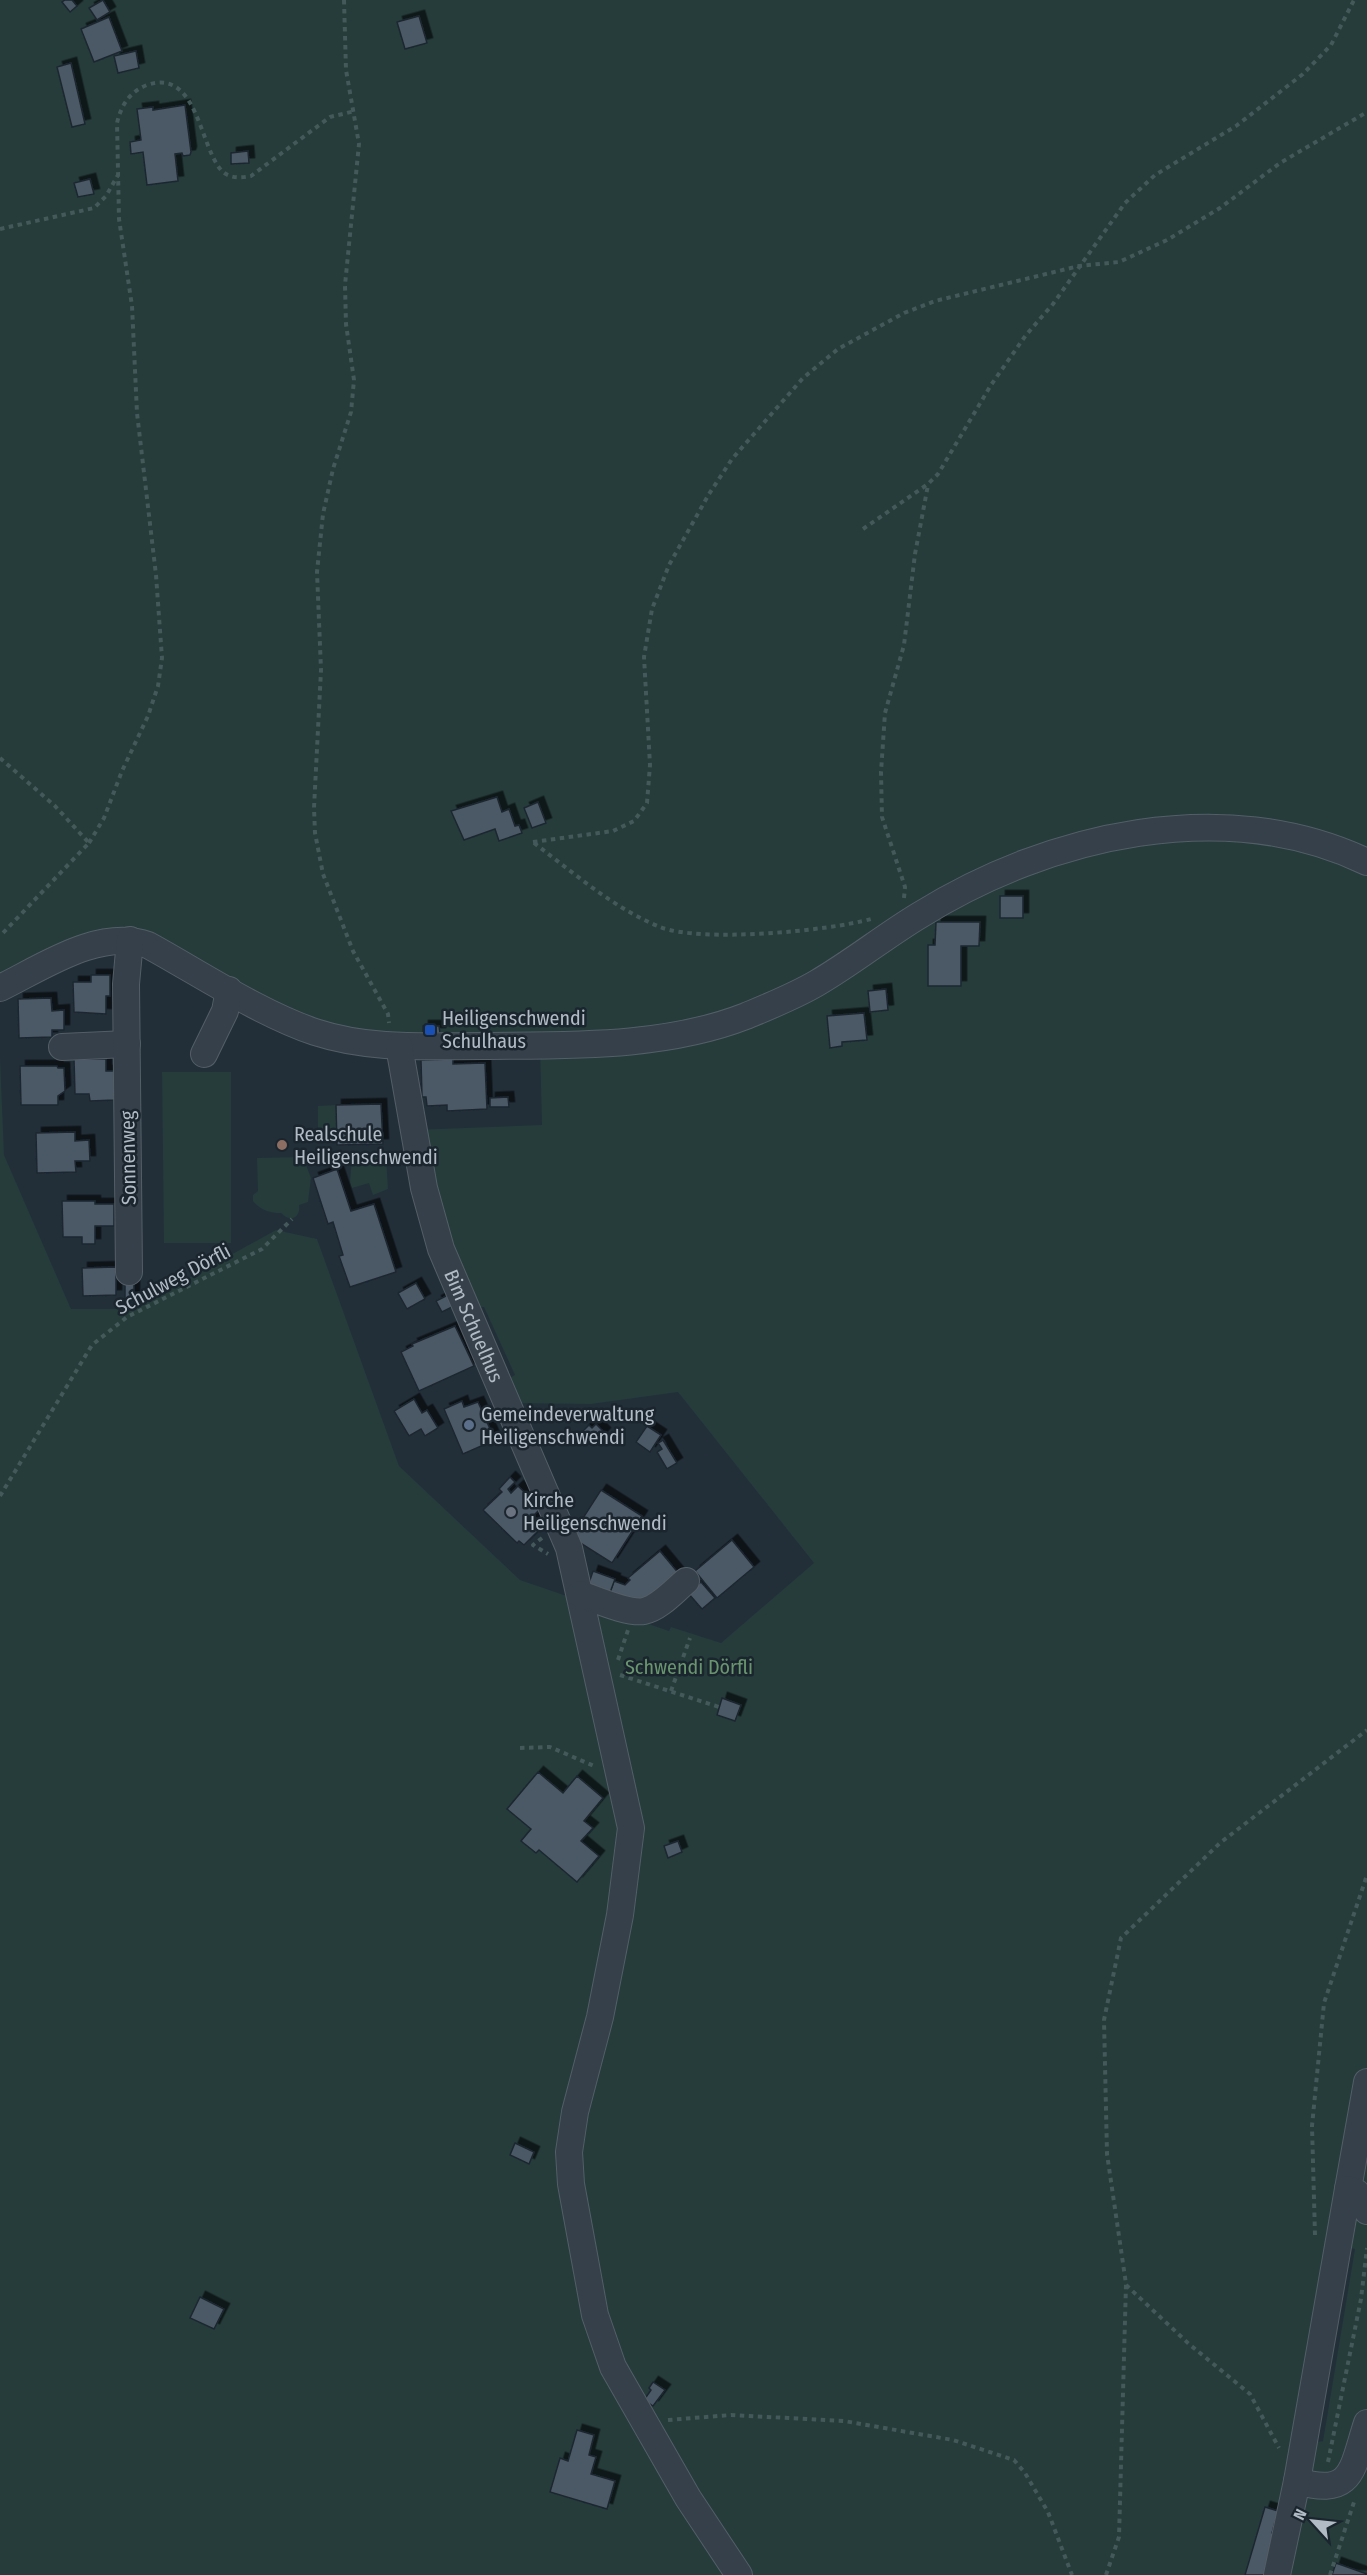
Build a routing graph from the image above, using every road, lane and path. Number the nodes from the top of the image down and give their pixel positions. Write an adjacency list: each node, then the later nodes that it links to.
1 (344, 0): 3 (path)
2 (1354, 0): 7 (path)
3 (355, 111): 5 (path); 20 (path)
4 (1367, 112): 7 (path)
5 (119, 174): 6 (path); 11 (path)
6 (0, 229)
7 (1078, 266): 8 (path); 14 (path)
8 (928, 484): 9 (path); 13 (path)
9 (863, 529)
10 (0, 758): 11 (path)
11 (89, 843): 15 (path)
12 (1367, 862): 20 (street)
13 (904, 899)
14 (881, 915)
15 (0, 936)
16 (130, 940): 17 (street); 18 (street); 19 (street, Sonnenweg)
17 (0, 988)
18 (229, 990): 20 (street); 22 (street)
19 (127, 1044): 21 (street); 24 (street, Sonnenweg)
20 (394, 1046): 27 (street, Bim Schuelhus)
21 (62, 1047)
22 (204, 1054)
23 (292, 1219): 25 (path, Schulweg Dörfli)
24 (129, 1272)
25 (0, 1496)
26 (686, 1581): 27 (street)
27 (580, 1594): 30 (street, Bim Schuelhus)
28 (630, 1624): 30 (path)
29 (690, 1638): 31 (path)
30 (605, 1670): 31 (path); 35 (street, Bim Schuelhus)
31 (671, 1691): 32 (path)
32 (719, 1707)
33 (1367, 1730): 42 (path)
34 (520, 1748): 35 (path)
35 (619, 1779): 44 (street, Bim Schuelhus)
36 (1367, 1875): 40 (path)
37 (1367, 2082): 38 (street)
38 (1348, 2189): 39 (street); 45 (street)
39 (1367, 2211)
40 (1316, 2240)
41 (1367, 2248): 46 (path)
42 (1126, 2284): 45 (path); 50 (path)
43 (1367, 2423): 46 (street)
44 (647, 2426): 48 (street, Bim Schuelhus); 49 (path)
45 (1297, 2481): 46 (street); 51 (street)
46 (1323, 2486)
47 (1357, 2492): 52 (path)
48 (739, 2575)
49 (1072, 2575)
50 (1106, 2575)
51 (1277, 2575)
52 (1330, 2575)

